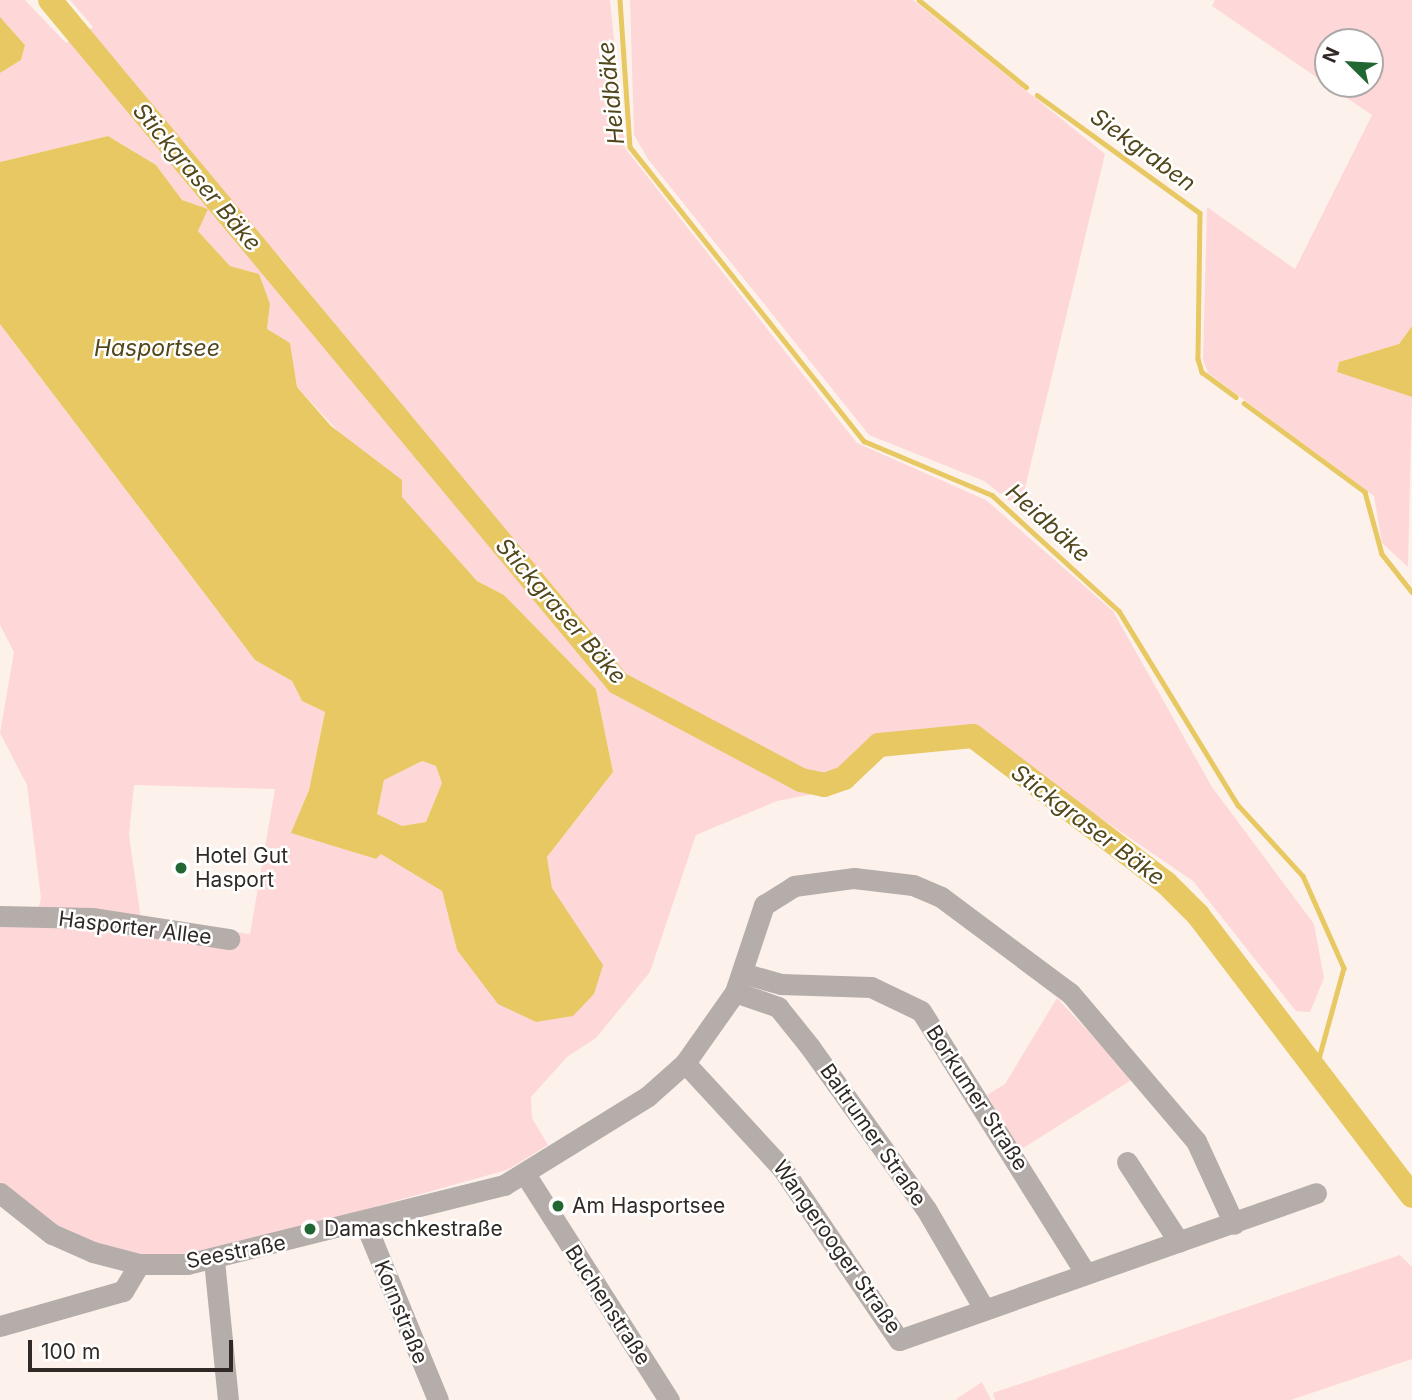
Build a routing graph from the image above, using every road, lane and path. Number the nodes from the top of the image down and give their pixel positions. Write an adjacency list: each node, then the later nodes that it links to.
1 (0, 916): 2 (street, Hasporter Allee)
2 (229, 939)
3 (741, 976): 4 (street); 10 (street); 14 (street, Borkumer Straße); 15 (street, Baltrumer Straße)
4 (685, 1063): 6 (street); 15 (street, Wangerooger Straße)
5 (1126, 1162): 11 (street)
6 (525, 1174): 9 (street, Seestraße); 19 (street, Buchenstraße)
7 (0, 1193): 13 (street, Seestraße)
8 (1316, 1193): 10 (street, Wangerooger Straße)
9 (365, 1223): 12 (street, Seestraße); 18 (street, Kornstraße)
10 (1234, 1224): 11 (street, Wangerooger Straße)
11 (1179, 1242): 14 (street, Wangerooger Straße)
12 (214, 1260): 13 (street, Seestraße); 17 (street)
13 (139, 1264): 16 (street)
14 (1085, 1272): 15 (street, Wangerooger Straße)
15 (983, 1307)
16 (0, 1326)
17 (228, 1400)
18 (438, 1400)
19 (670, 1400)

